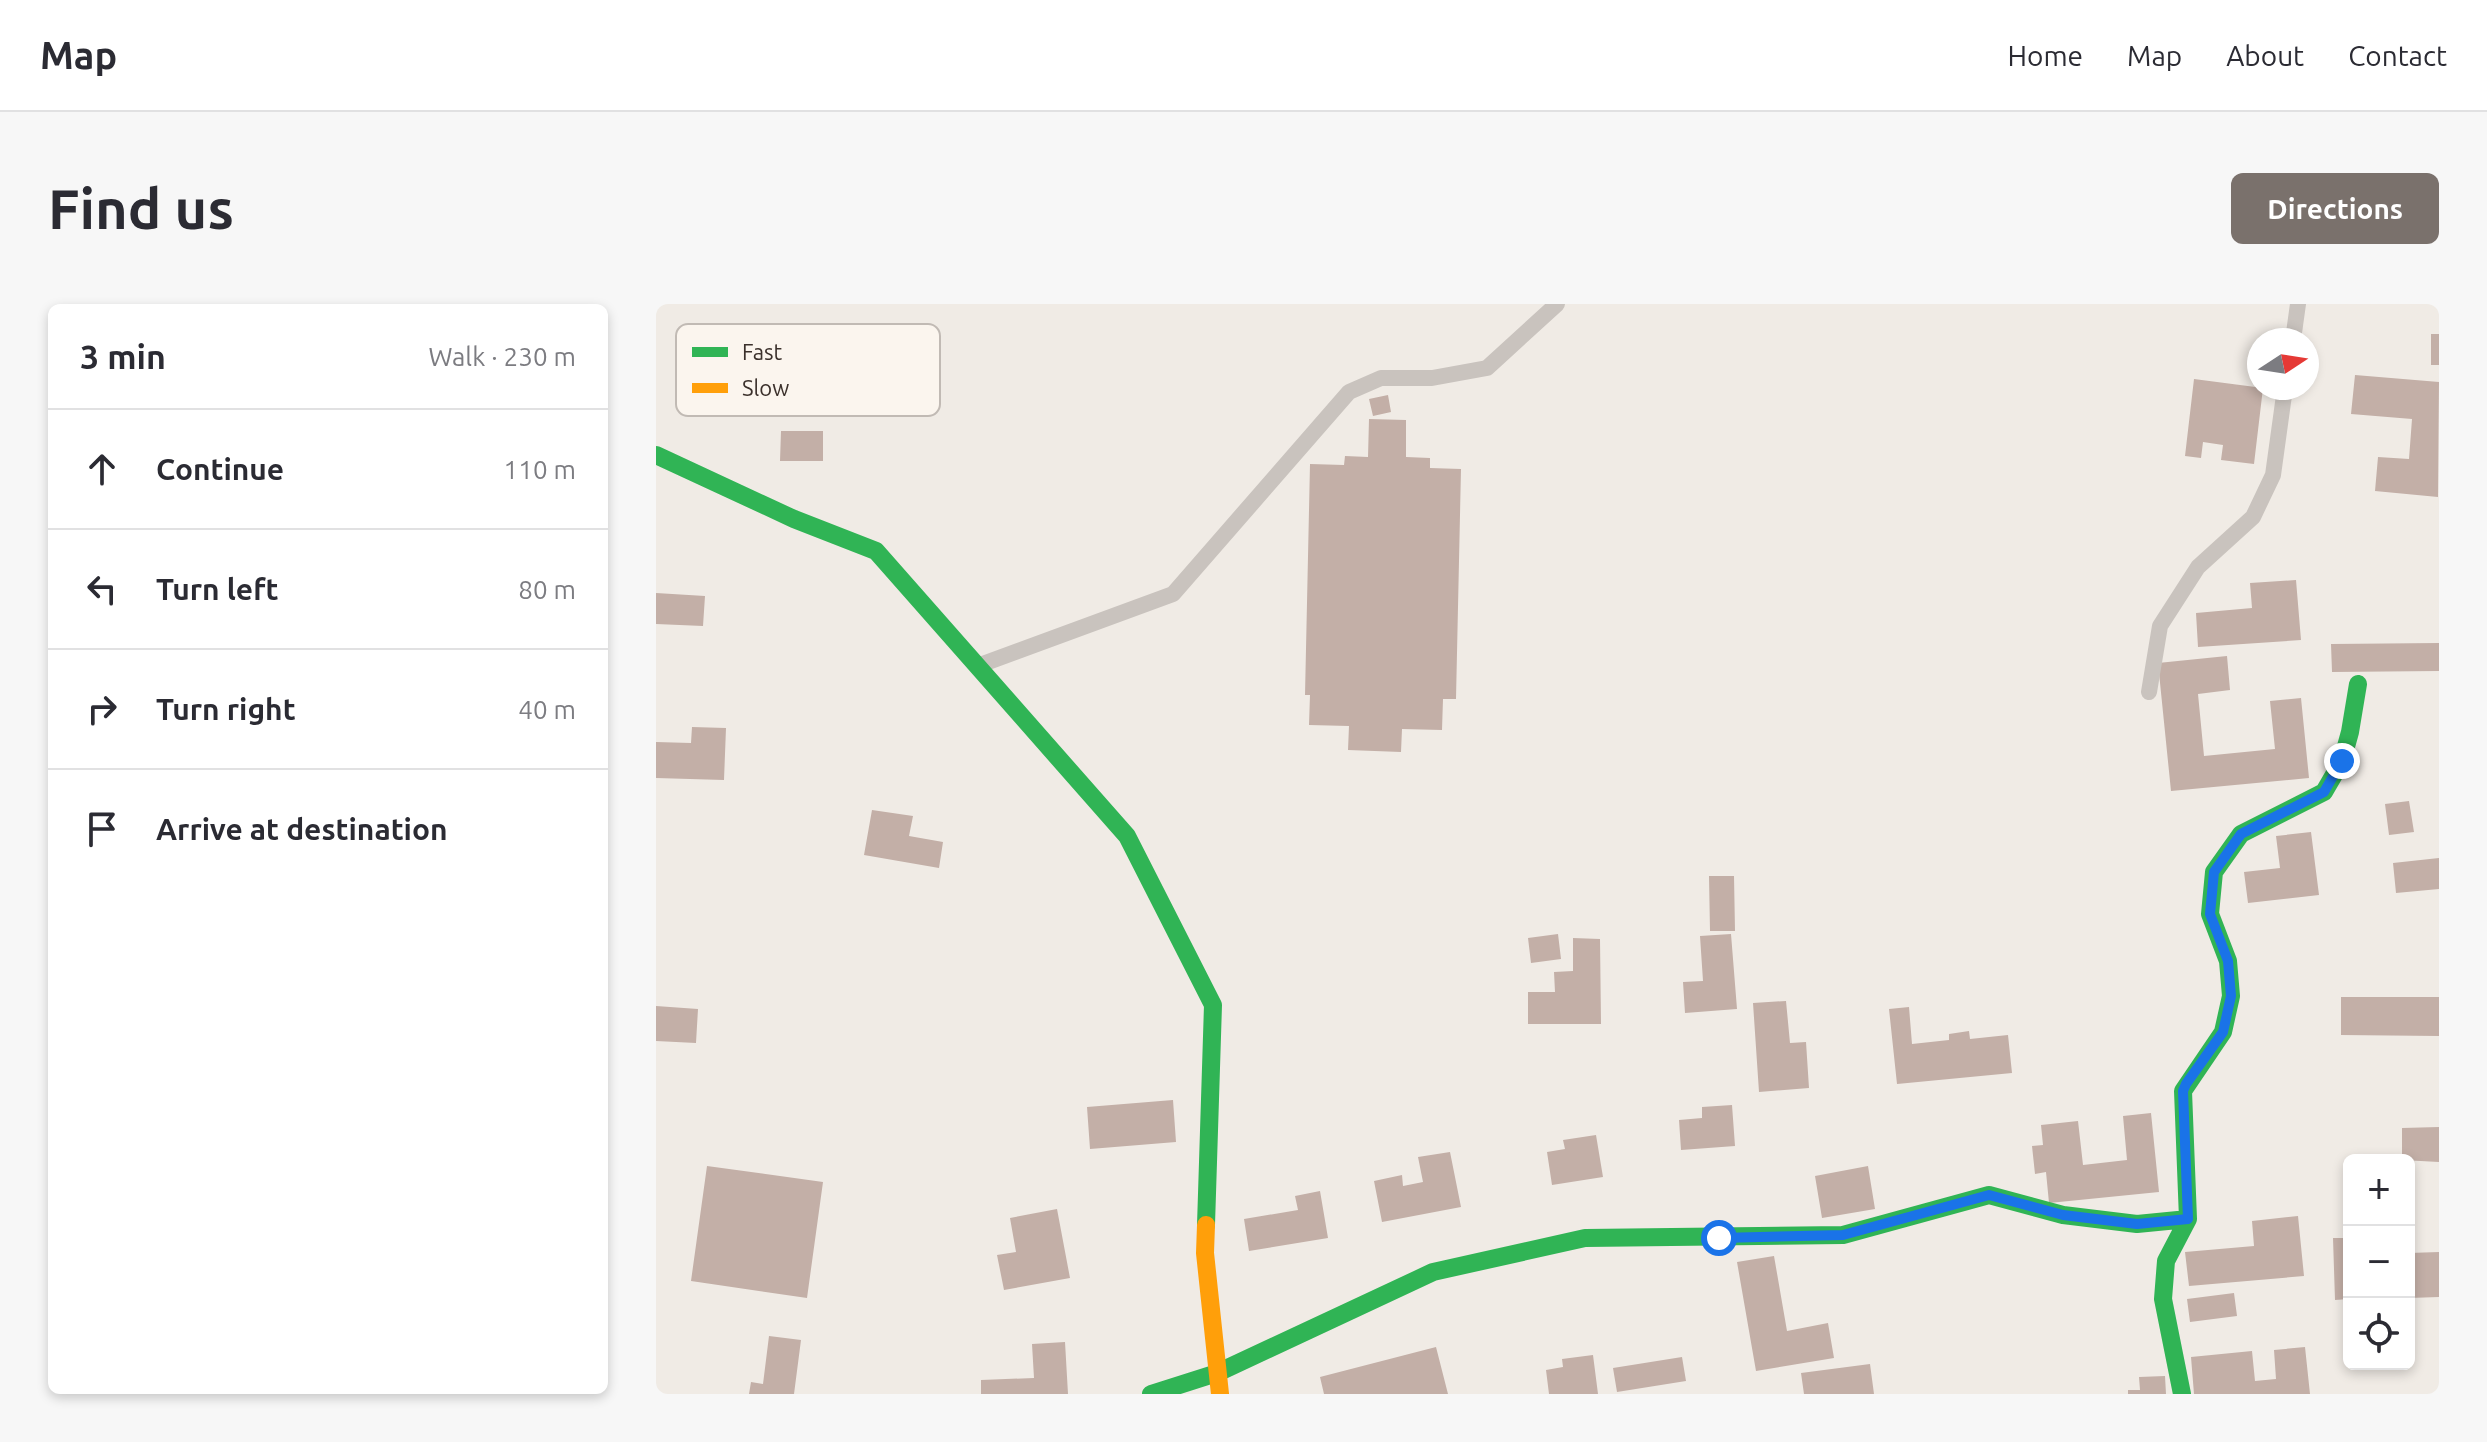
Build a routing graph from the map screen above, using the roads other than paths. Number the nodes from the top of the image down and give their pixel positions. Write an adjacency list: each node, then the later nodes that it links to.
1 (1557, 304): 6 (lane)
2 (2298, 304): 3 (lane)
3 (2295, 328)
4 (2283, 400): 8 (lane)
5 (656, 455): 6 (street)
6 (978, 665): 10 (street)
7 (2358, 684): 9 (street)
8 (2149, 692)
9 (2188, 1219): 10 (street); 13 (street)
10 (1217, 1373): 11 (street); 12 (street)
11 (1151, 1394)
12 (1220, 1394)
13 (2182, 1394)

